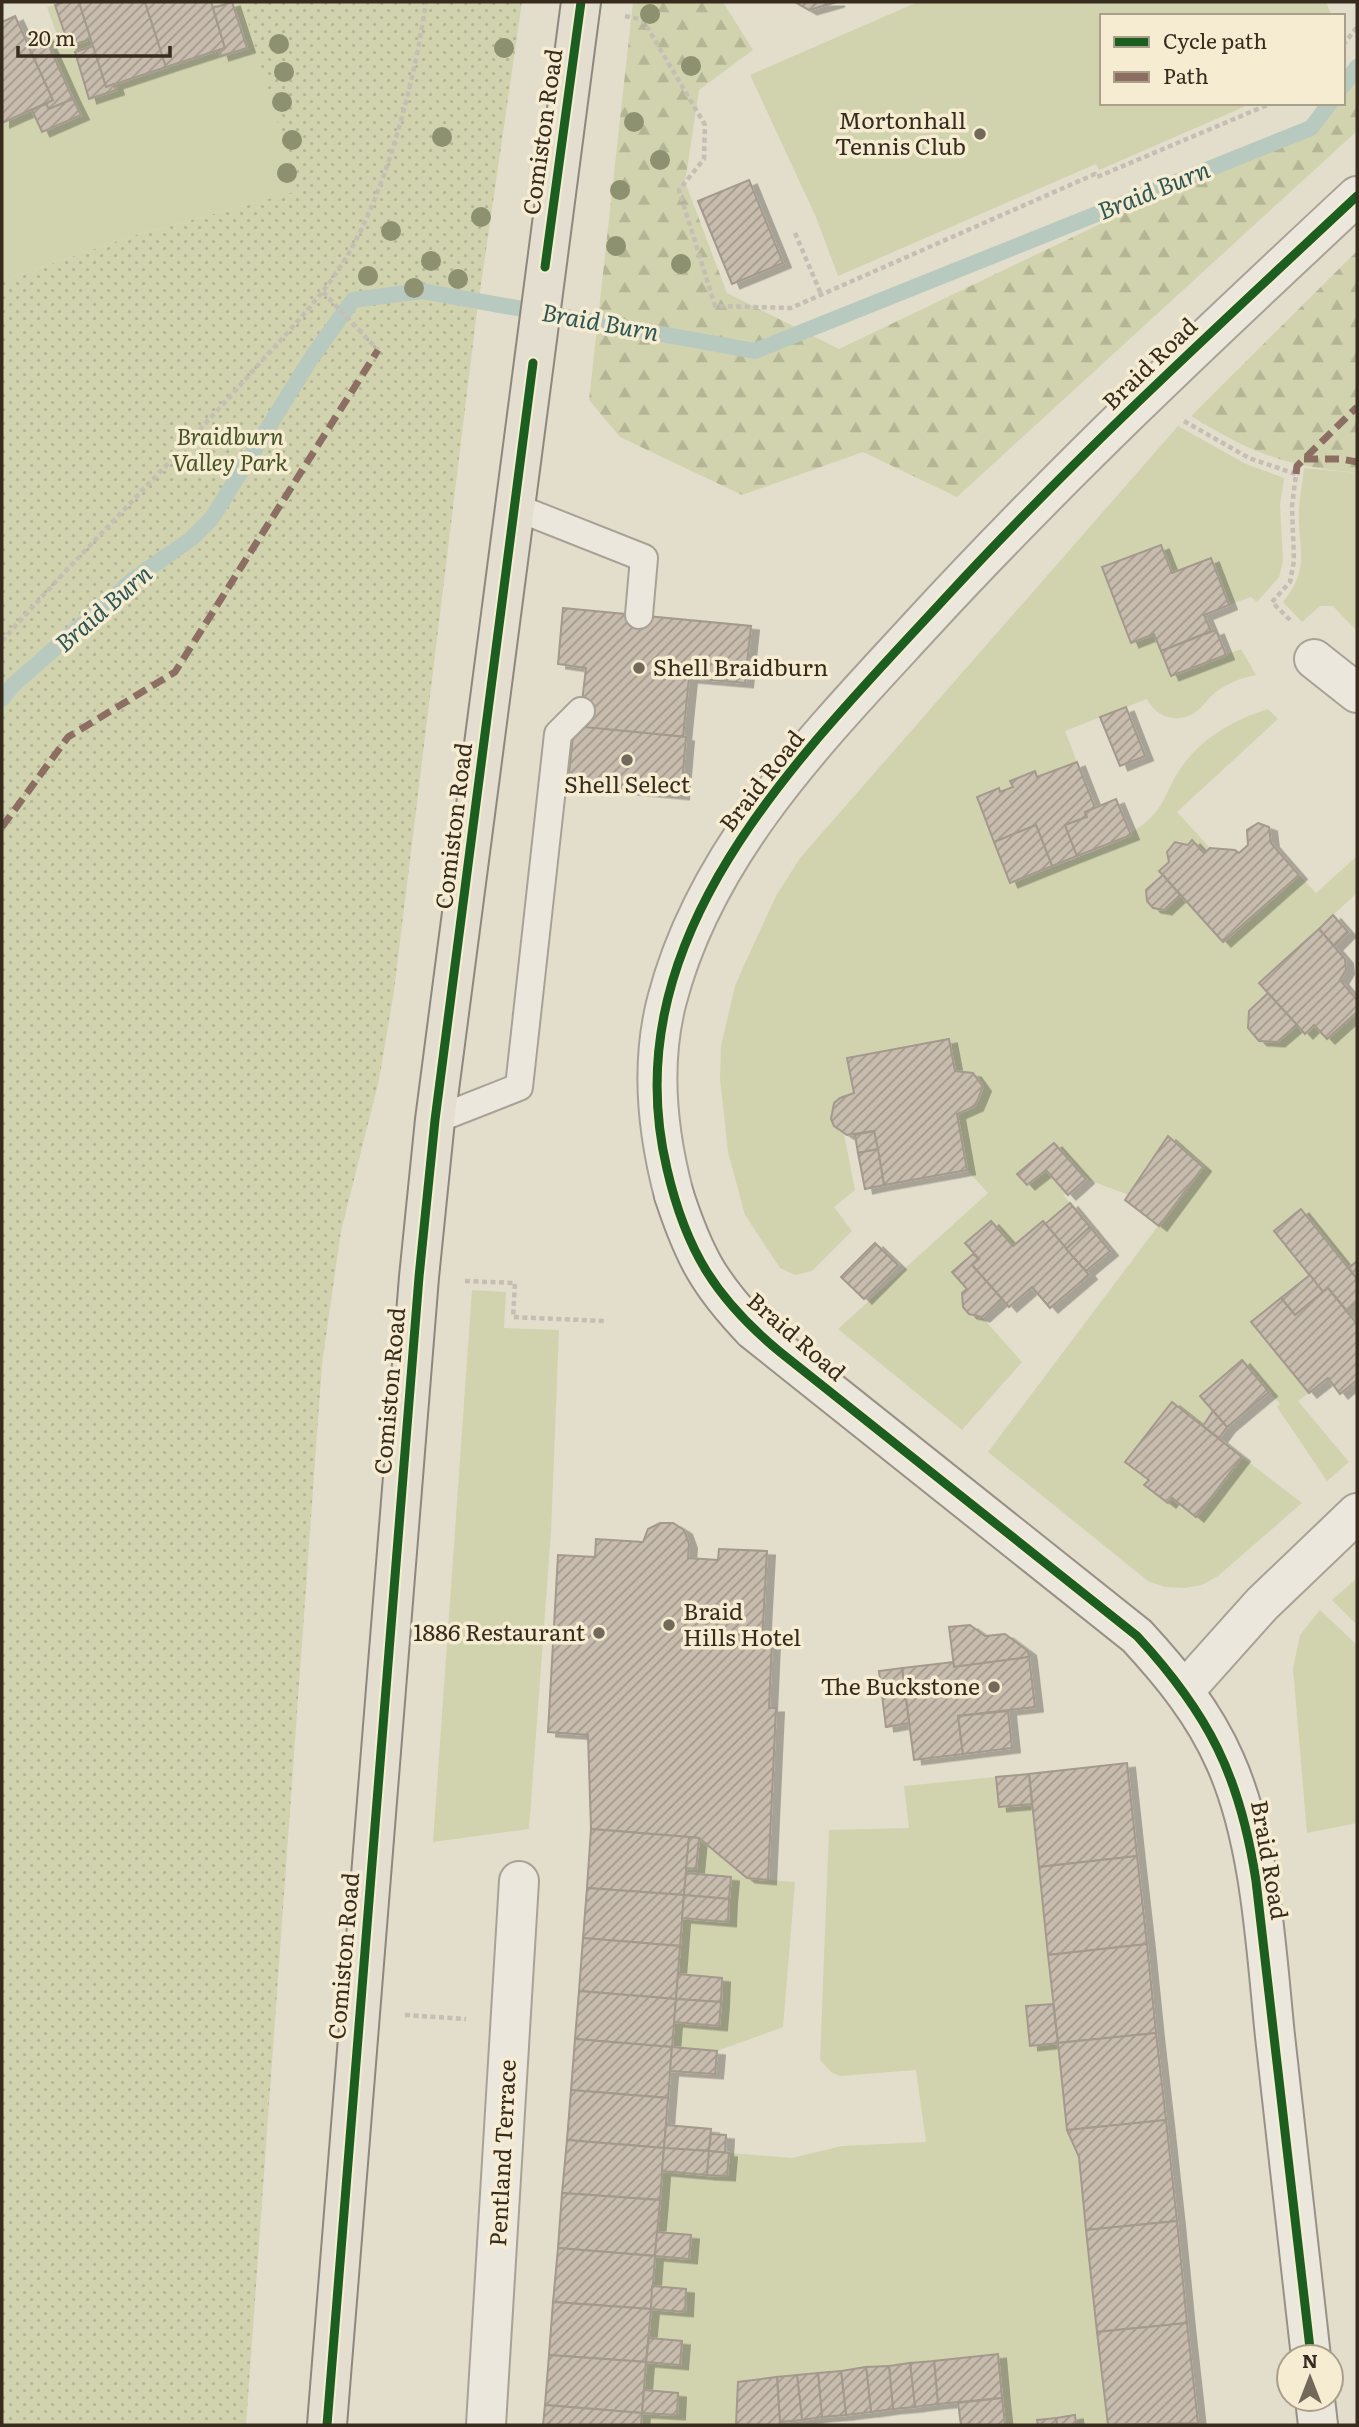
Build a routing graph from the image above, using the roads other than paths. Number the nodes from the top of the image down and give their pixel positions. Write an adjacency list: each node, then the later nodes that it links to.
1 (581, 2): 3 (main road, Comiston Road)
2 (1357, 196): 10 (street, Braid Road)
3 (515, 508): 4 (lane); 8 (main road, Comiston Road)
4 (639, 615)
5 (1314, 659): 6 (street)
6 (1357, 693)
7 (581, 711): 8 (lane)
8 (435, 1120): 13 (main road, Comiston Road)
9 (1357, 1513): 10 (street)
10 (1185, 1690): 12 (street, Braid Road)
11 (519, 1881): 14 (street, Pentland Terrace)
12 (1309, 2343)
13 (327, 2425)
14 (486, 2425)

